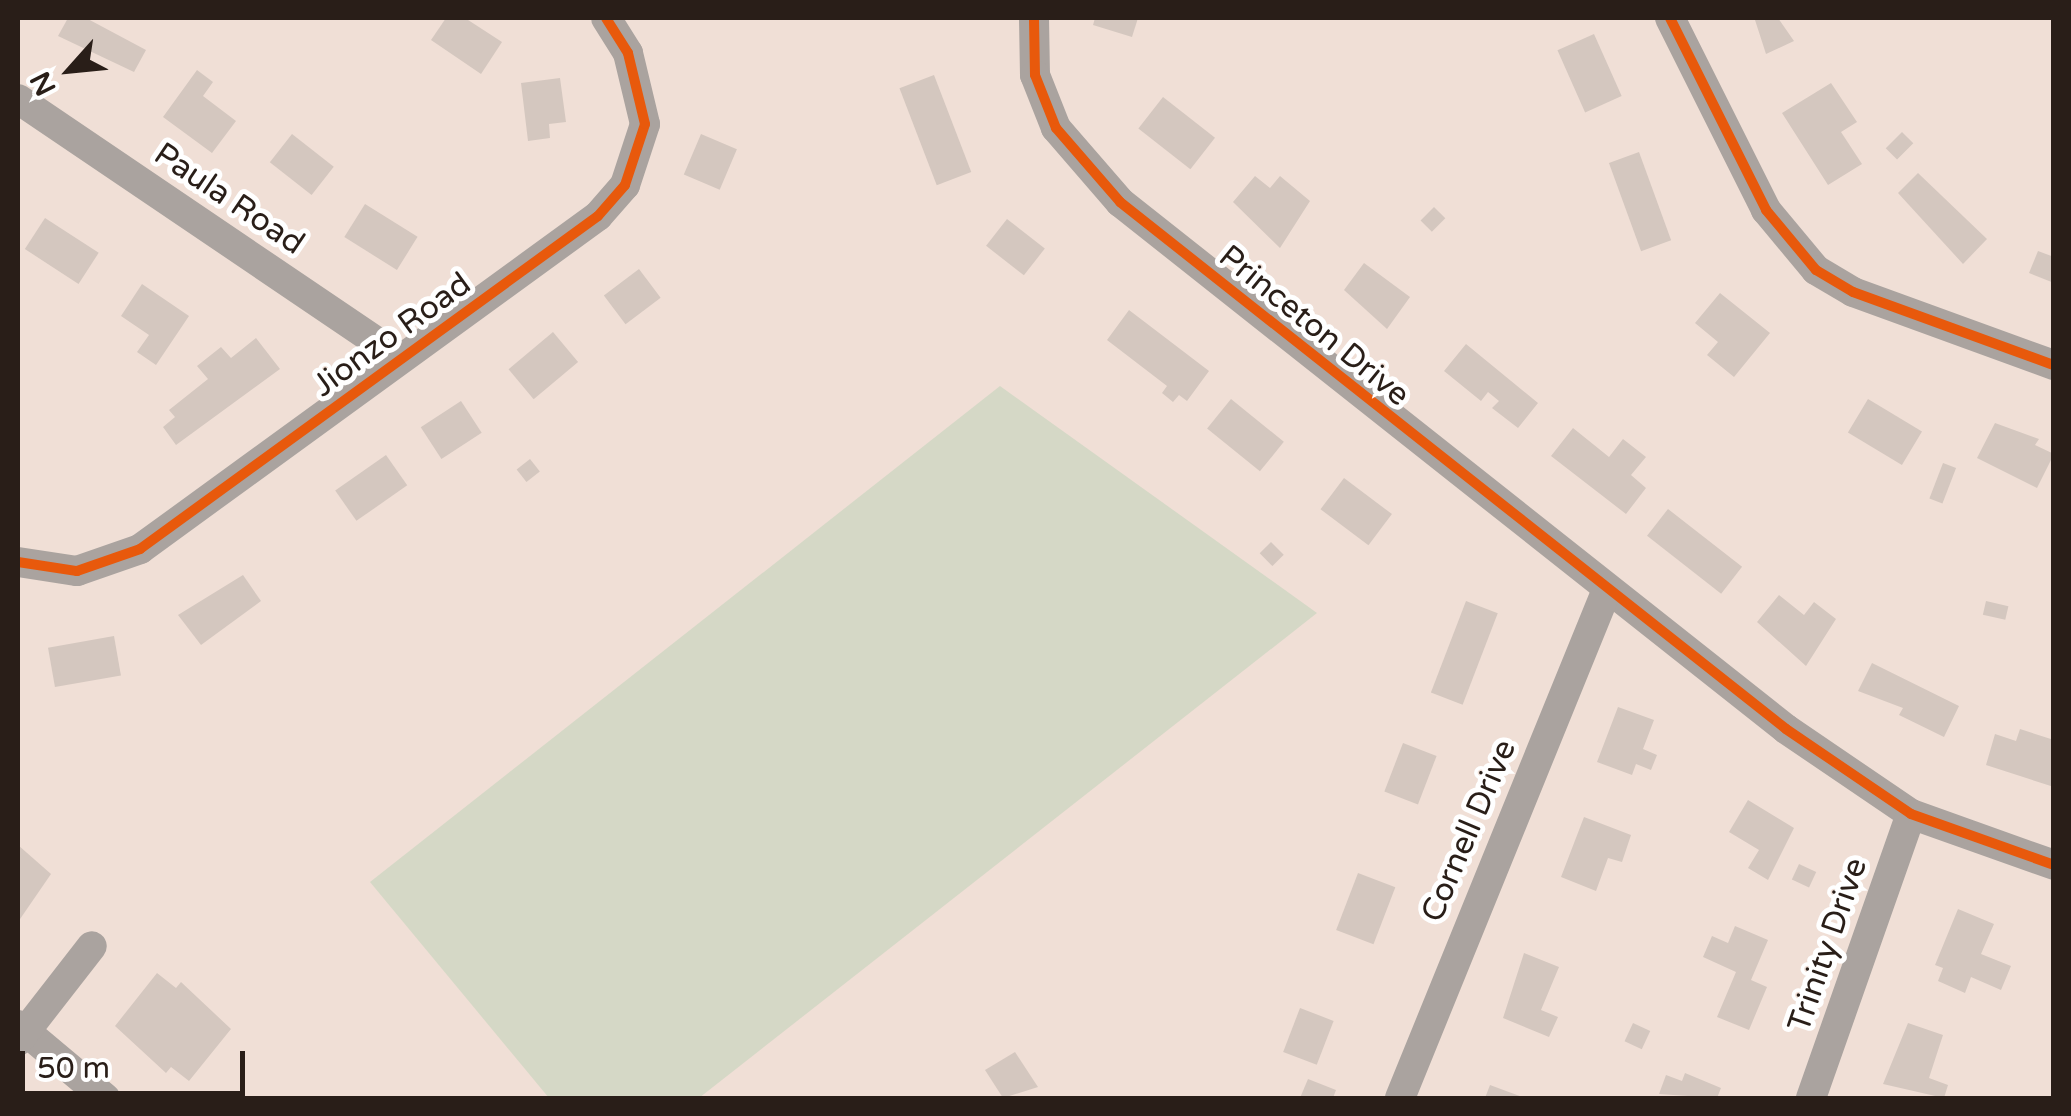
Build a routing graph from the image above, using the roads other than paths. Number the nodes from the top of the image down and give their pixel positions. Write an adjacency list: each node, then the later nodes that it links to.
1 (606, 18): 5 (street, Jionzo Road)
2 (1034, 18): 8 (street, Princeton Drive)
3 (1670, 18): 6 (street)
4 (18, 100): 5 (street, Paula Road)
5 (400, 358): 7 (street, Jionzo Road)
6 (2054, 365)
7 (18, 562)
8 (1606, 592): 9 (street, Princeton Drive); 14 (street, Cornell Drive)
9 (1911, 814): 10 (street, Princeton Drive); 15 (street, Trinity Drive)
10 (2054, 865)
11 (92, 946): 12 (street)
12 (20, 1032): 13 (street)
13 (105, 1098)
14 (1400, 1098)
15 (1811, 1098)

